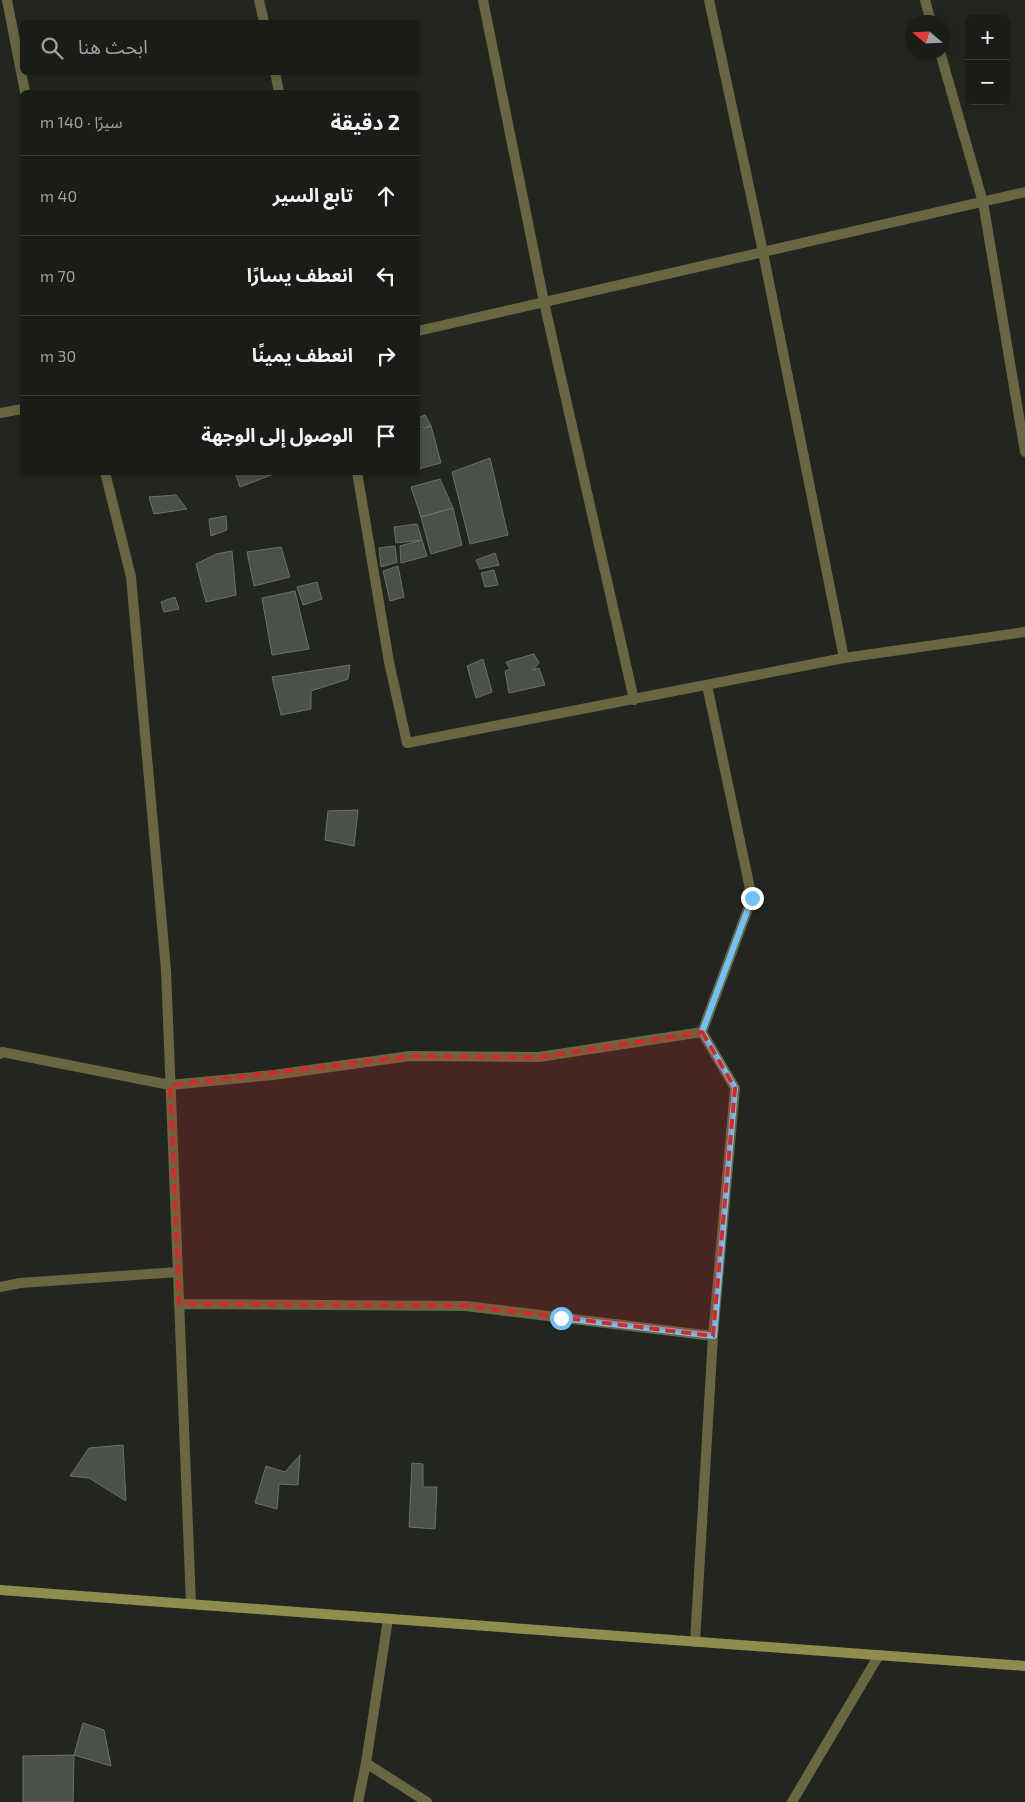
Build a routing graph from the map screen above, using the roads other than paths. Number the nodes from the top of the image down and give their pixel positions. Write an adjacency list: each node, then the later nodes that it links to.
1 (6, 0): 9 (street)
2 (259, 0): 7 (street)
3 (483, 0): 17 (street)
4 (709, 0): 16 (street)
5 (925, 0): 6 (street)
6 (929, 15)
7 (264, 20)
8 (942, 60): 15 (street)
9 (20, 68)
10 (21, 75): 12 (street)
11 (276, 75): 13 (street)
12 (25, 90)
13 (279, 90)
14 (1025, 192): 15 (street)
15 (983, 202): 16 (street); 21 (street)
16 (764, 252): 17 (street); 25 (street)
17 (544, 302): 18 (street); 27 (street)
18 (420, 331)
19 (20, 409): 20 (street)
20 (0, 413)
21 (1025, 452)
22 (106, 475): 30 (street)
23 (357, 475): 27 (street)
24 (1025, 632): 25 (street)
25 (844, 658): 26 (street)
26 (707, 685): 27 (street); 28 (street)
27 (634, 700)
28 (702, 1032): 30 (street); 34 (street)
29 (0, 1054): 30 (street)
30 (170, 1085): 31 (street)
31 (178, 1272): 32 (street); 33 (street)
32 (0, 1287)
33 (179, 1304): 34 (street); 36 (street)
34 (714, 1336): 38 (street)
35 (0, 1590): 36 (main road)
36 (191, 1604): 37 (main road)
37 (388, 1619): 38 (main road); 41 (street)
38 (695, 1642): 39 (main road)
39 (879, 1655): 40 (main road); 44 (street)
40 (1025, 1666)
41 (366, 1763): 42 (street); 43 (street)
42 (358, 1802)
43 (427, 1802)
44 (792, 1802)

